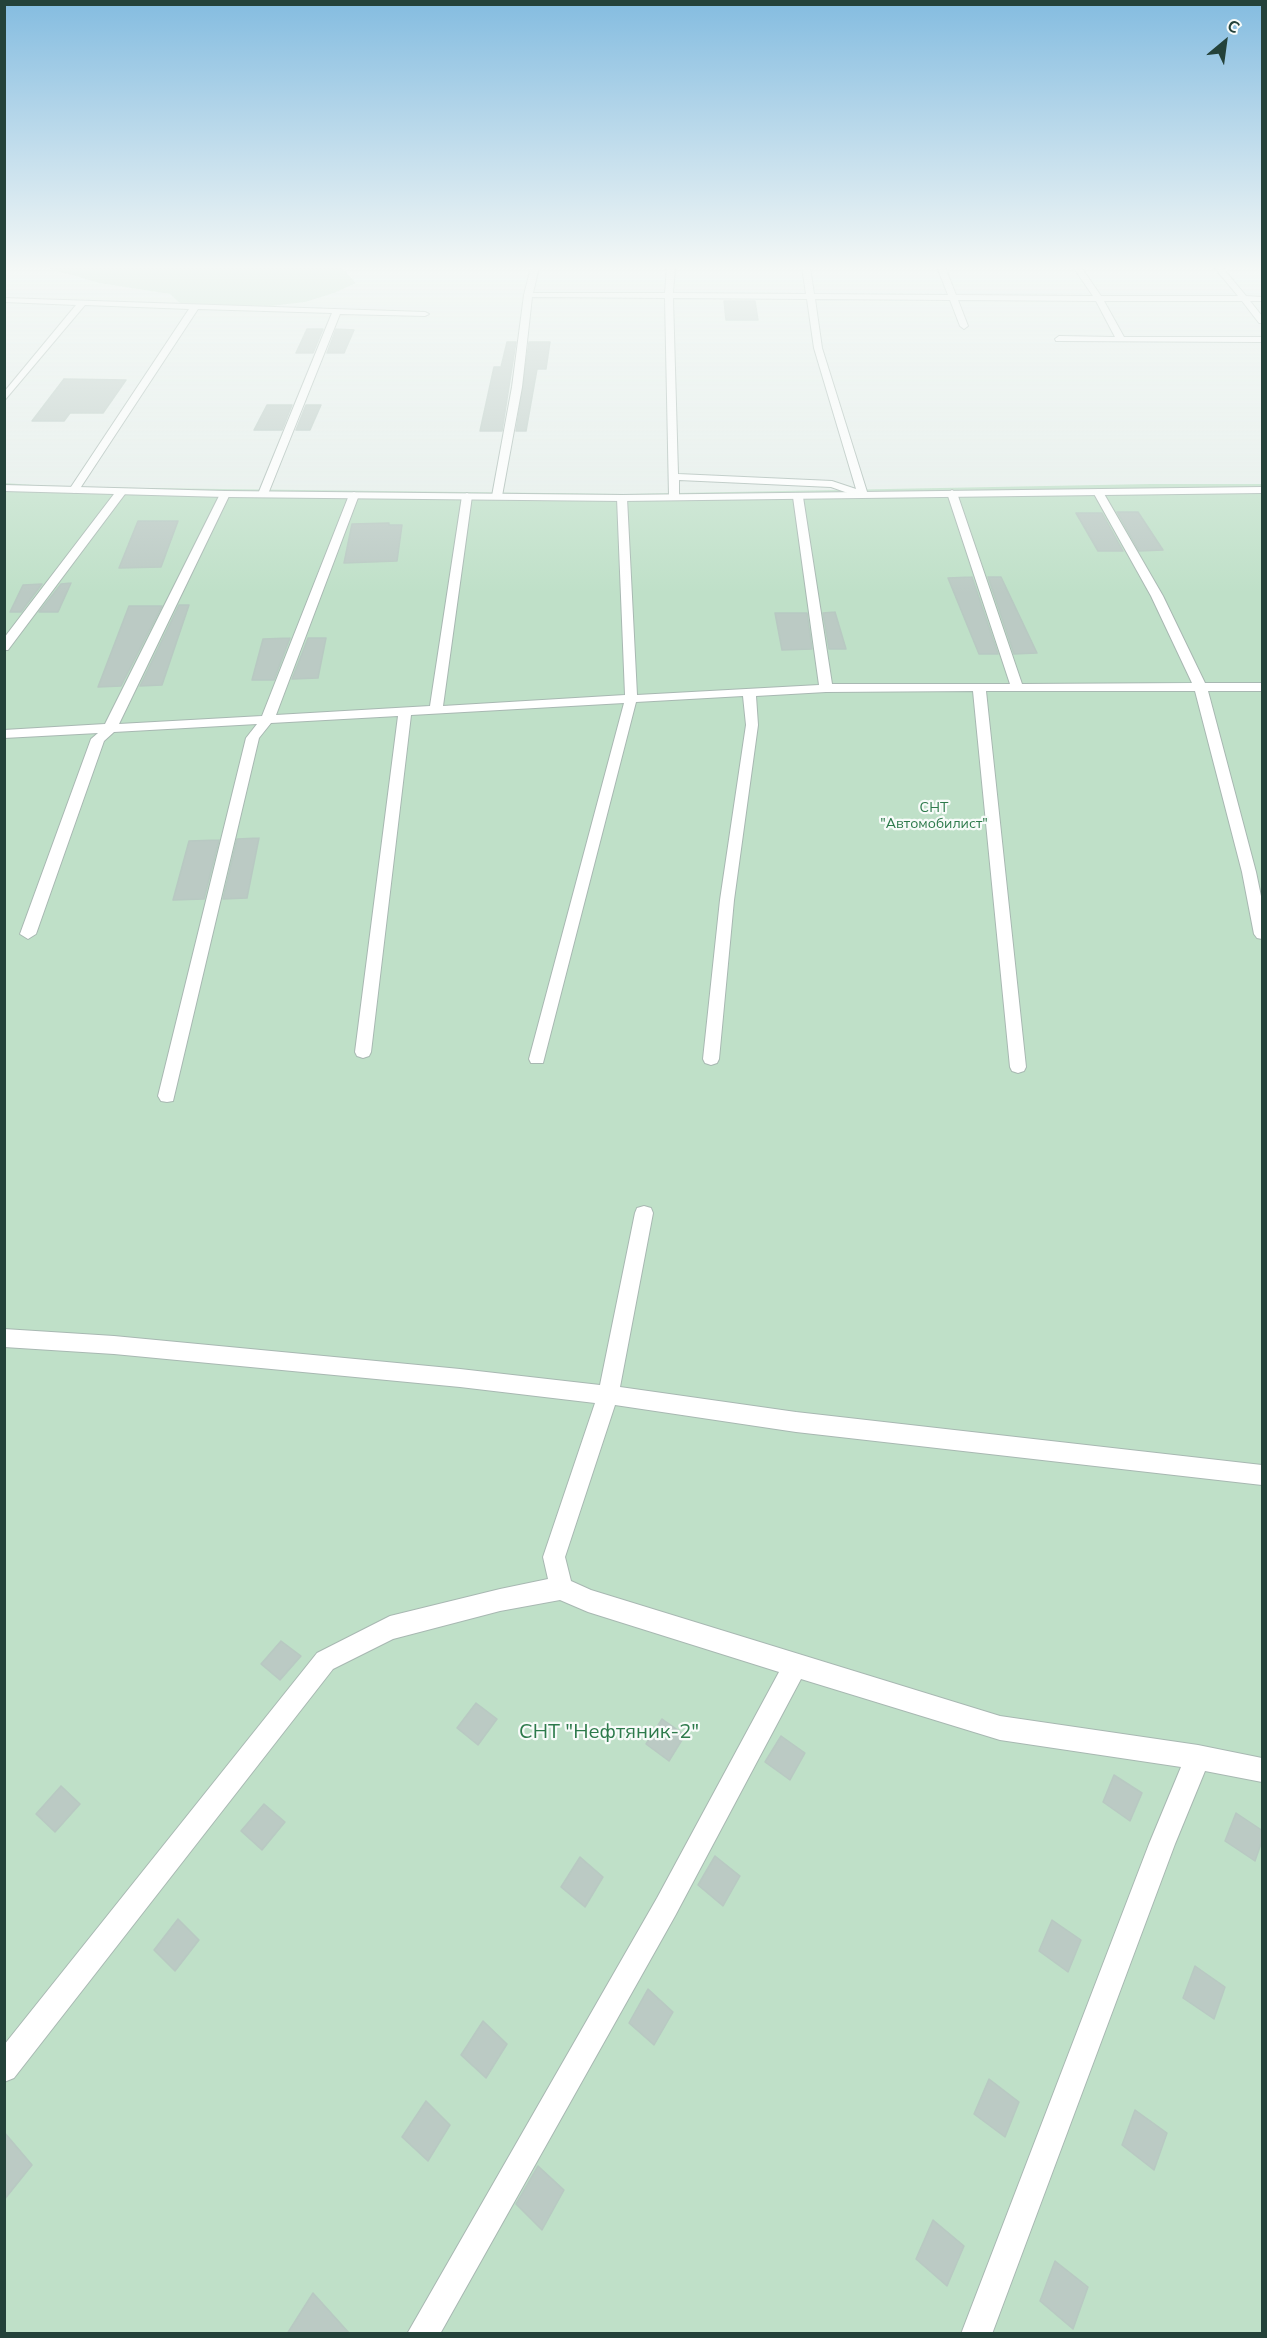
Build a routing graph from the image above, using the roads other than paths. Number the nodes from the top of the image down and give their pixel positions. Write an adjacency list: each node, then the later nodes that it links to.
1 (22, 376): 7 (street)
2 (149, 376): 10 (street)
3 (311, 376): 16 (street)
4 (518, 376): 20 (street)
5 (671, 376): 8 (street)
6 (827, 376): 18 (street)
7 (4, 398)
8 (674, 477): 18 (street); 22 (street)
9 (4, 488): 10 (street)
10 (74, 490): 12 (street)
11 (1263, 490): 13 (street)
12 (121, 492): 15 (street); 24 (street)
13 (1098, 492): 14 (street); 29 (street)
14 (952, 493): 18 (street); 27 (street)
15 (225, 494): 16 (street); 35 (street)
16 (263, 494): 17 (street)
17 (354, 495): 19 (street); 34 (street)
18 (863, 495): 21 (street)
19 (466, 496): 20 (street); 32 (street)
20 (497, 496): 23 (street)
21 (798, 496): 22 (street); 26 (street)
22 (674, 497): 23 (street)
23 (622, 498): 31 (street)
24 (4, 647)
25 (1263, 687): 29 (street)
26 (826, 688): 28 (street); 30 (street)
27 (1018, 688): 28 (street); 29 (street)
28 (979, 689): 42 (street)
29 (1201, 689): 38 (street)
30 (749, 693): 31 (street); 41 (street)
31 (631, 699): 32 (street); 40 (street)
32 (436, 709): 33 (street)
33 (405, 711): 34 (street); 39 (street)
34 (268, 718): 35 (street); 43 (street)
35 (109, 730): 36 (street); 37 (street)
36 (4, 734)
37 (28, 934)
38 (1263, 934)
39 (363, 1052)
40 (537, 1059)
41 (711, 1059)
42 (1018, 1067)
43 (167, 1096)
44 (644, 1214): 46 (street)
45 (4, 1338): 46 (street)
46 (608, 1395): 47 (street); 48 (street)
47 (1263, 1475)
48 (561, 1587): 49 (street); 52 (street)
49 (795, 1666): 50 (street); 53 (street)
50 (1198, 1757): 51 (street); 54 (street)
51 (1263, 1770)
52 (4, 2068)
53 (422, 2334)
54 (976, 2334)

